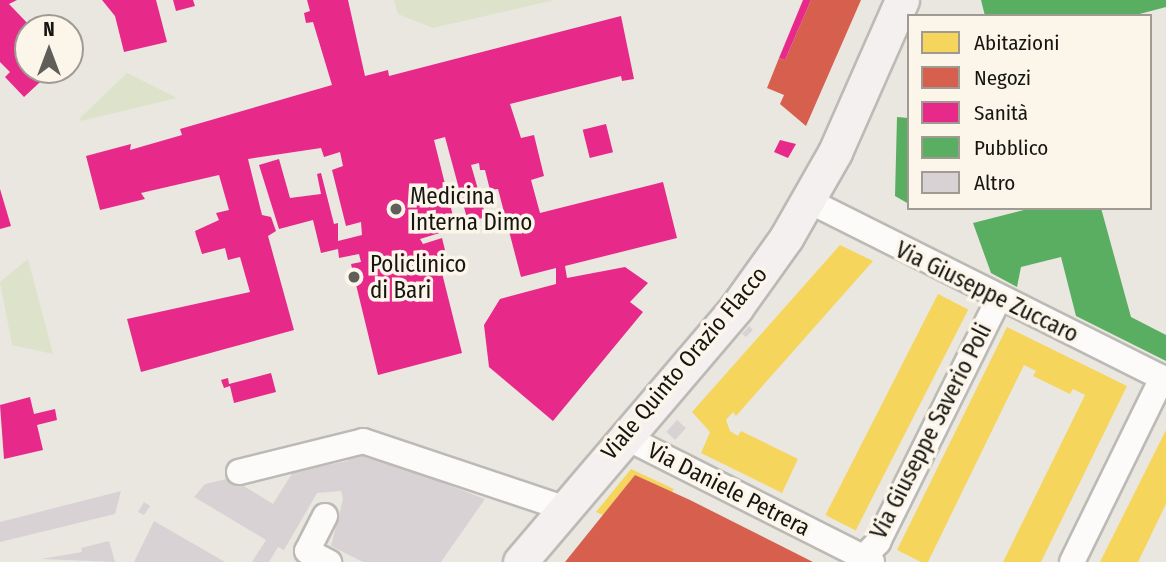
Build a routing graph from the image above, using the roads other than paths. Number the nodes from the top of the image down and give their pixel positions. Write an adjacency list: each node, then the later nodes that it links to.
1 (902, 0): 2 (street, Viale Quinto Orazio Flacco)
2 (809, 201): 3 (street, Via Giuseppe Zuccaro); 5 (street, Viale Quinto Orazio Flacco)
3 (999, 298): 4 (street, Via Giuseppe Zuccaro); 9 (street, Via Giuseppe Saverio Poli)
4 (1164, 379): 12 (street)
5 (623, 436): 7 (street, Viale Quinto Orazio Flacco); 9 (street, Via Daniele Petrera)
6 (239, 472): 7 (street)
7 (563, 508): 11 (street, Viale Quinto Orazio Flacco)
8 (325, 516): 10 (street)
9 (864, 560)
10 (329, 562)
11 (520, 562)
12 (1072, 562)

